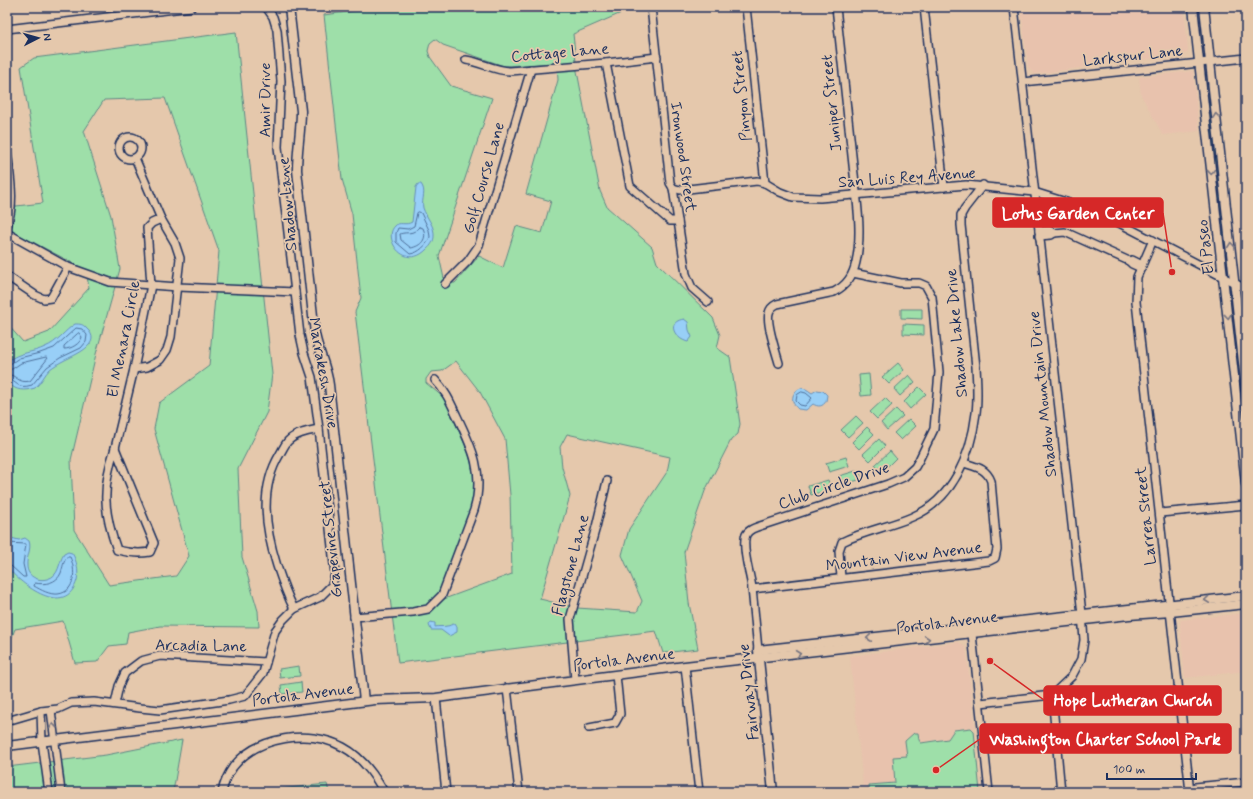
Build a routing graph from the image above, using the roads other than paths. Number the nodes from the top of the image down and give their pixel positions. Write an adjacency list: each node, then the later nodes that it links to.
1 (192, 7): 11 (street)
2 (266, 7): 45 (street, Amir Drive)
3 (289, 7): 49 (street, Shadow Lane)
4 (651, 7): 13 (street, Ironwood Street)
5 (746, 7): 23 (street, Pinyon Street)
6 (836, 7): 28 (street, Juniper Street)
7 (924, 7): 25 (street)
8 (1014, 7): 20 (street, Shadow Mountain Drive)
9 (1194, 7): 12 (street); 18 (street, El Paseo)
10 (1204, 7): 16 (street, El Paseo)
11 (7, 29)
12 (1203, 55)
13 (657, 57): 17 (street, Cottage Lane); 26 (street, Ironwood Street)
14 (1246, 58): 16 (street, Larkspur Lane)
15 (466, 60): 19 (street, Cottage Lane)
16 (1210, 62): 18 (street, Larkspur Lane); 41 (street, El Paseo, one-way to 16)
17 (606, 63): 19 (street, Cottage Lane); 30 (street)
18 (1200, 63): 20 (street, Larkspur Lane); 39 (street, El Paseo, one-way to 39)
19 (531, 69): 40 (street, Golf Course Lane)
20 (1023, 82): 27 (street, Shadow Mountain Drive)
21 (7, 148): 31 (street)
22 (135, 158): 29 (street)
23 (765, 183): 26 (street, San Luis Rey Avenue); 28 (street, San Luis Rey Avenue)
24 (983, 185): 25 (street, San Luis Rey Avenue); 27 (street, San Luis Rey Avenue); 54 (street, Shadow Lake Drive)
25 (944, 187): 28 (street, San Luis Rey Avenue)
26 (673, 188): 30 (street, Ironwood Street)
27 (1034, 192): 33 (street, Shadow Mountain Drive); 34 (street, San Luis Rey Avenue)
28 (856, 195): 37 (street, Juniper Street)
29 (161, 219): 42 (street, El Menara Circle); 43 (street)
30 (678, 221): 46 (street, Ironwood Street)
31 (7, 226)
32 (7, 233): 35 (street)
33 (1039, 234): 36 (street); 68 (street, Shadow Mountain Drive)
34 (1153, 240): 36 (street, Larrea Street); 39 (street, San Luis Rey Avenue)
35 (68, 267): 38 (street); 42 (street)
36 (1142, 267): 58 (street, Larrea Street)
37 (853, 273): 47 (street); 60 (street, Club Circle Drive)
38 (7, 276)
39 (1223, 278): 41 (street, San Luis Rey Avenue); 56 (street, El Paseo, one-way to 56)
40 (445, 284)
41 (1235, 284): 44 (street, San Luis Rey Avenue); 51 (street, El Paseo)
42 (151, 285): 43 (street); 48 (street, El Menara Circle)
43 (178, 287): 45 (street); 48 (street)
44 (1246, 289)
45 (295, 292): 52 (street, Marrakesh Drive)
46 (708, 302)
47 (779, 363)
48 (134, 369): 53 (street, El Menara Circle)
49 (327, 373): 67 (street, Grapevine Street)
50 (435, 380): 67 (street)
51 (1246, 389)
52 (320, 429): 66 (street, Marrakesh Drive); 66 (street)
53 (115, 448): 53 (street, El Menara Circle)
54 (964, 463): 59 (street, Shadow Lake Drive); 59 (street, Mountain View Avenue)
55 (607, 481): 74 (street, Flagstone Lane)
56 (1246, 484)
57 (1246, 505): 58 (street)
58 (1160, 513): 65 (street, Larrea Street)
59 (841, 578): 60 (street, Mountain View Avenue)
60 (752, 589): 70 (street, Fairway Drive)
61 (1246, 596): 65 (street, Portola Avenue, one-way to 65)
62 (1246, 600): 64 (street)
63 (1246, 604): 64 (street, Portola Avenue)
64 (1220, 607): 65 (street, Portola Avenue)
65 (1170, 608): 68 (street, Portola Avenue); 89 (street, Larrea Street)
66 (294, 609): 71 (street, Marrakesh Drive)
67 (354, 617): 78 (street, Grapevine Street)
68 (1082, 617): 69 (street, Portola Avenue); 70 (street, Portola Avenue, one-way to 70); 76 (street, Shadow Mountain Drive)
69 (972, 634): 70 (street, Portola Avenue, one-way to 69); 79 (street)
70 (758, 654): 72 (street, Portola Avenue); 97 (street, Fairway Drive)
71 (266, 662): 80 (street, Marrakesh Drive); 80 (street, Arcadia Lane)
72 (686, 666): 73 (street, Portola Avenue); 96 (street)
73 (616, 675): 74 (street, Portola Avenue); 84 (street)
74 (575, 680): 75 (street, Portola Avenue)
75 (507, 688): 77 (street, Portola Avenue); 95 (street)
76 (1052, 695): 79 (street); 99 (street)
77 (436, 698): 78 (street, Portola Avenue); 94 (street)
78 (364, 701): 85 (street, Portola Avenue)
79 (980, 703): 98 (street)
80 (115, 704): 81 (street, Marrakesh Drive)
81 (51, 710): 82 (street, Marrakesh Drive); 85 (street, one-way to 81)
82 (41, 711): 83 (street, Marrakesh Drive); 86 (street)
83 (7, 721)
84 (589, 728)
85 (55, 741): 86 (street, Portola Avenue); 91 (street)
86 (42, 742): 87 (street, Portola Avenue); 90 (street)
87 (7, 746)
88 (1246, 782): 89 (street)
89 (1190, 791)
90 (49, 792)
91 (61, 792)
92 (222, 792): 93 (street)
93 (384, 792)
94 (446, 792)
95 (519, 792)
96 (699, 792)
97 (774, 792)
98 (989, 792)
99 (1061, 792)

